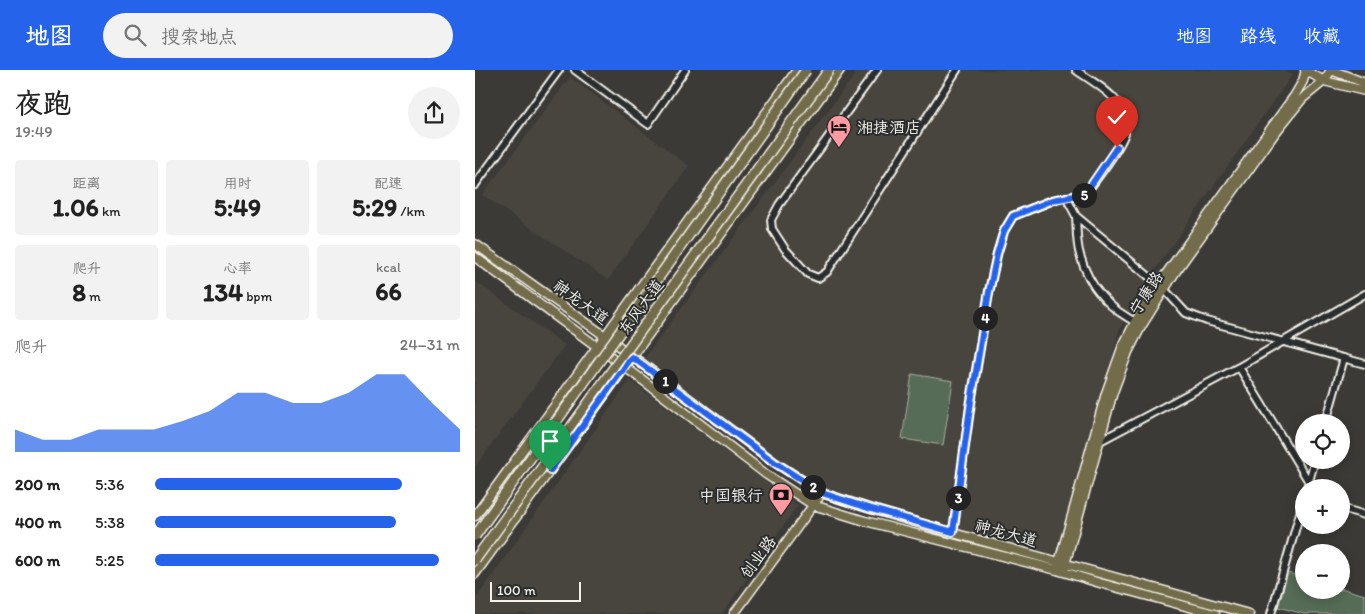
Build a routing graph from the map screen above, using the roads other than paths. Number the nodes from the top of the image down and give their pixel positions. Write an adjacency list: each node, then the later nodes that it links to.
1 (559, 70): 16 (street)
2 (575, 70): 3 (street)
3 (685, 70)
4 (797, 70): 24 (main road)
5 (806, 70): 42 (highway, 东风大道, bridge)
6 (829, 70): 43 (highway, 东风大道, bridge)
7 (840, 70): 27 (main road)
8 (877, 70): 9 (street)
9 (957, 70)
10 (1076, 70): 17 (street)
11 (1305, 70): 13 (main road); 21 (main road)
12 (1331, 70): 13 (main road, 宁康路); 14 (main road)
13 (1324, 80): 15 (main road); 21 (main road, 宁康路)
14 (1365, 83)
15 (1365, 91)
16 (475, 185)
17 (1066, 197): 18 (street); 41 (street)
18 (1076, 216): 21 (street); 23 (street)
19 (475, 244): 24 (main road, 神龙大道)
20 (475, 257): 26 (main road, 神龙大道)
21 (1161, 287): 23 (main road, 宁康路); 25 (street)
22 (1365, 294): 25 (street)
23 (1138, 323): 33 (main road, 宁康路)
24 (605, 336): 26 (main road); 27 (main road, 神龙大道)
25 (1284, 341): 28 (street); 31 (street)
26 (597, 347): 30 (main road, 神龙大道); 39 (main road)
27 (632, 357): 30 (main road); 35 (main road, 神龙大道)
28 (1344, 358): 29 (street); 32 (street)
29 (1365, 364)
30 (625, 367): 36 (main road, 神龙大道); 46 (main road)
31 (1239, 367): 33 (street); 34 (street)
32 (1328, 414)
33 (1096, 443): 44 (main road, 宁康路)
34 (1304, 479)
35 (822, 493): 36 (main road, 创业路); 41 (main road, 神龙大道)
36 (813, 504): 45 (main road, 神龙大道); 47 (main road, 创业路)
37 (1350, 511): 38 (street)
38 (1365, 515)
39 (475, 516)
40 (1295, 530): 50 (street)
41 (953, 532): 44 (main road, 神龙大道)
42 (475, 536)
43 (475, 560)
44 (1063, 562): 45 (main road, 宁康路); 49 (main road, 神龙大道)
45 (1060, 571): 48 (main road, 神龙大道)
46 (475, 574)
47 (734, 614)
48 (1215, 614)
49 (1249, 614)
50 (1271, 614)

